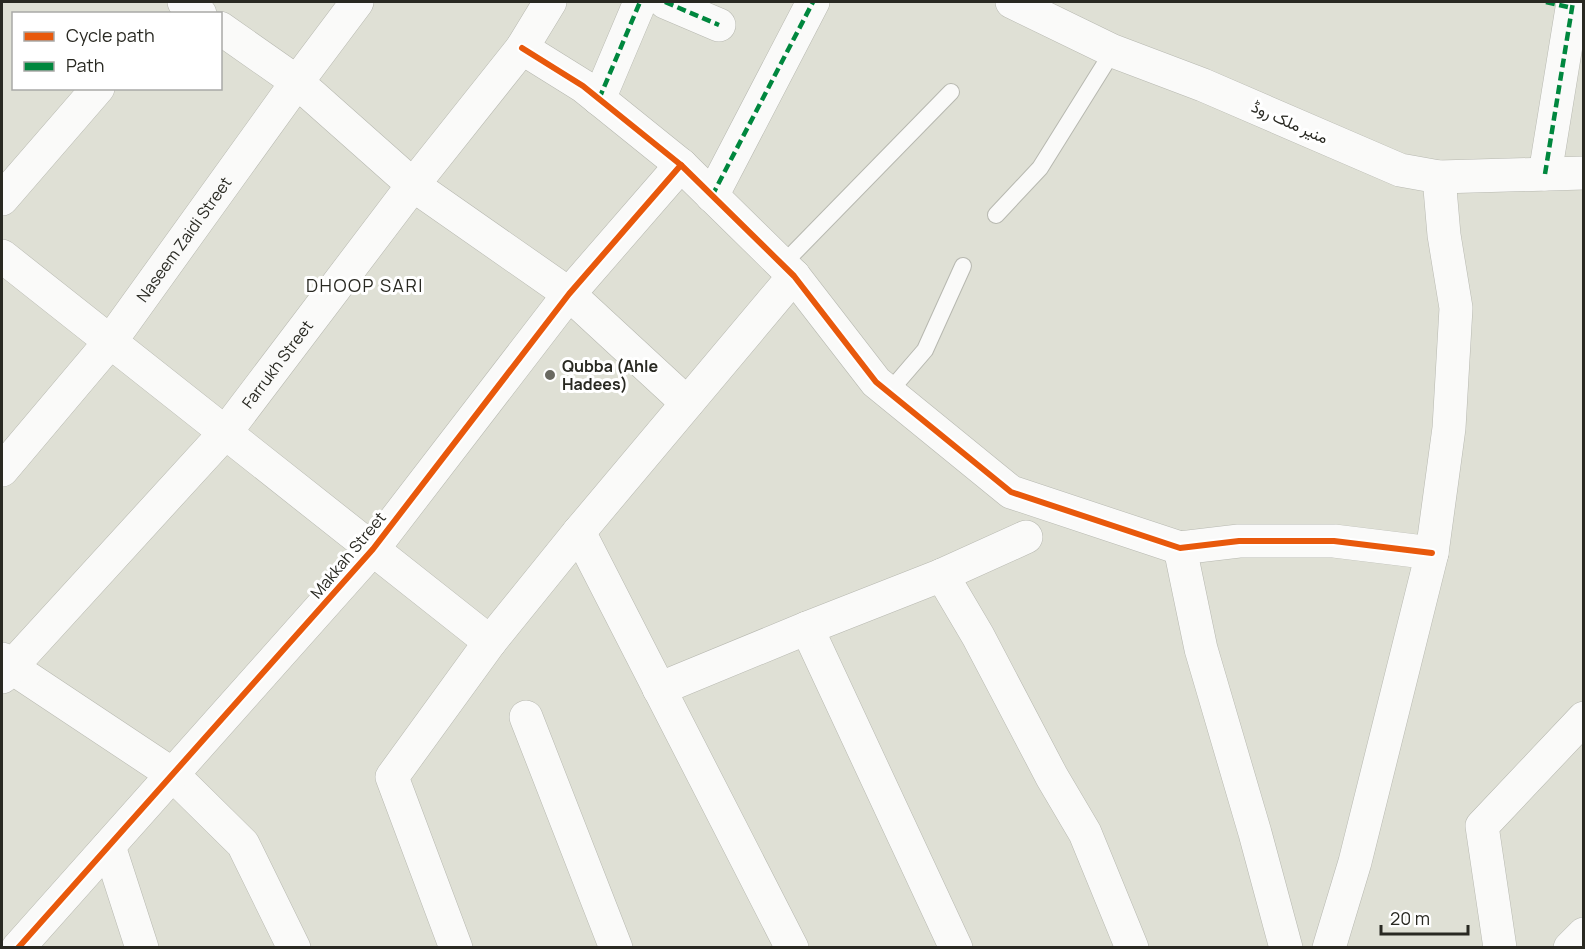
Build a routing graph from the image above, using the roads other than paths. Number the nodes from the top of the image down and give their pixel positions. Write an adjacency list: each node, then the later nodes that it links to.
1 (184, 2): 9 (street)
2 (357, 2): 14 (street, Naseem Zaidi Street)
3 (550, 2): 12 (street, Farrukh Street)
4 (640, 2): 17 (street)
5 (665, 2): 10 (street)
6 (813, 2): 23 (street)
7 (1012, 2): 13 (street, منیر ملک روڈ)
8 (1564, 4): 20 (street)
9 (197, 12)
10 (719, 25)
11 (222, 29): 14 (street)
12 (522, 48): 17 (street); 22 (street, Farrukh Street)
13 (1113, 51): 21 (street, منیر ملک روڈ); 25 (lane)
14 (297, 82): 22 (street); 30 (street, Naseem Zaidi Street)
15 (96, 90): 24 (street)
16 (951, 92): 28 (lane)
17 (599, 99): 18 (street)
18 (681, 165): 23 (street); 29 (street, Makkah Street)
19 (1584, 173): 20 (street, منیر ملک روڈ)
20 (1545, 174): 21 (street, منیر ملک روڈ)
21 (1439, 177): 39 (street)
22 (413, 185): 29 (street); 33 (street, Farrukh Street)
23 (712, 196): 28 (street)
24 (2, 200)
25 (996, 215)
26 (2, 256): 30 (street)
27 (963, 266): 31 (lane)
28 (788, 271): 31 (street); 32 (street)
29 (569, 294): 32 (street); 38 (street, Makkah Street)
30 (110, 342): 33 (street); 34 (street, Naseem Zaidi Street)
31 (888, 393): 37 (street)
32 (687, 403): 35 (street)
33 (225, 433): 38 (street); 43 (street, Farrukh Street)
34 (2, 470)
35 (579, 532): 42 (street); 44 (street)
36 (1026, 537): 40 (street)
37 (1180, 548): 39 (street); 58 (street)
38 (373, 549): 42 (street); 47 (street, Makkah Street)
39 (1432, 553): 59 (street)
40 (942, 576): 41 (street); 57 (street)
41 (807, 628): 44 (street); 56 (street)
42 (490, 642): 54 (street)
43 (5, 668): 47 (street)
44 (659, 689): 50 (street)
45 (526, 717): 55 (street)
46 (1584, 718): 60 (street)
47 (172, 774): 48 (street, Makkah Street); 53 (street)
48 (109, 846): 51 (street, Makkah Street); 52 (street)
49 (1584, 934): 61 (street)
50 (783, 945)
51 (18, 948)
52 (142, 948)
53 (294, 948)
54 (456, 948)
55 (616, 948)
56 (957, 948)
57 (1132, 948)
58 (1286, 948)
59 (1329, 948)
60 (1500, 948)
61 (1570, 948)

